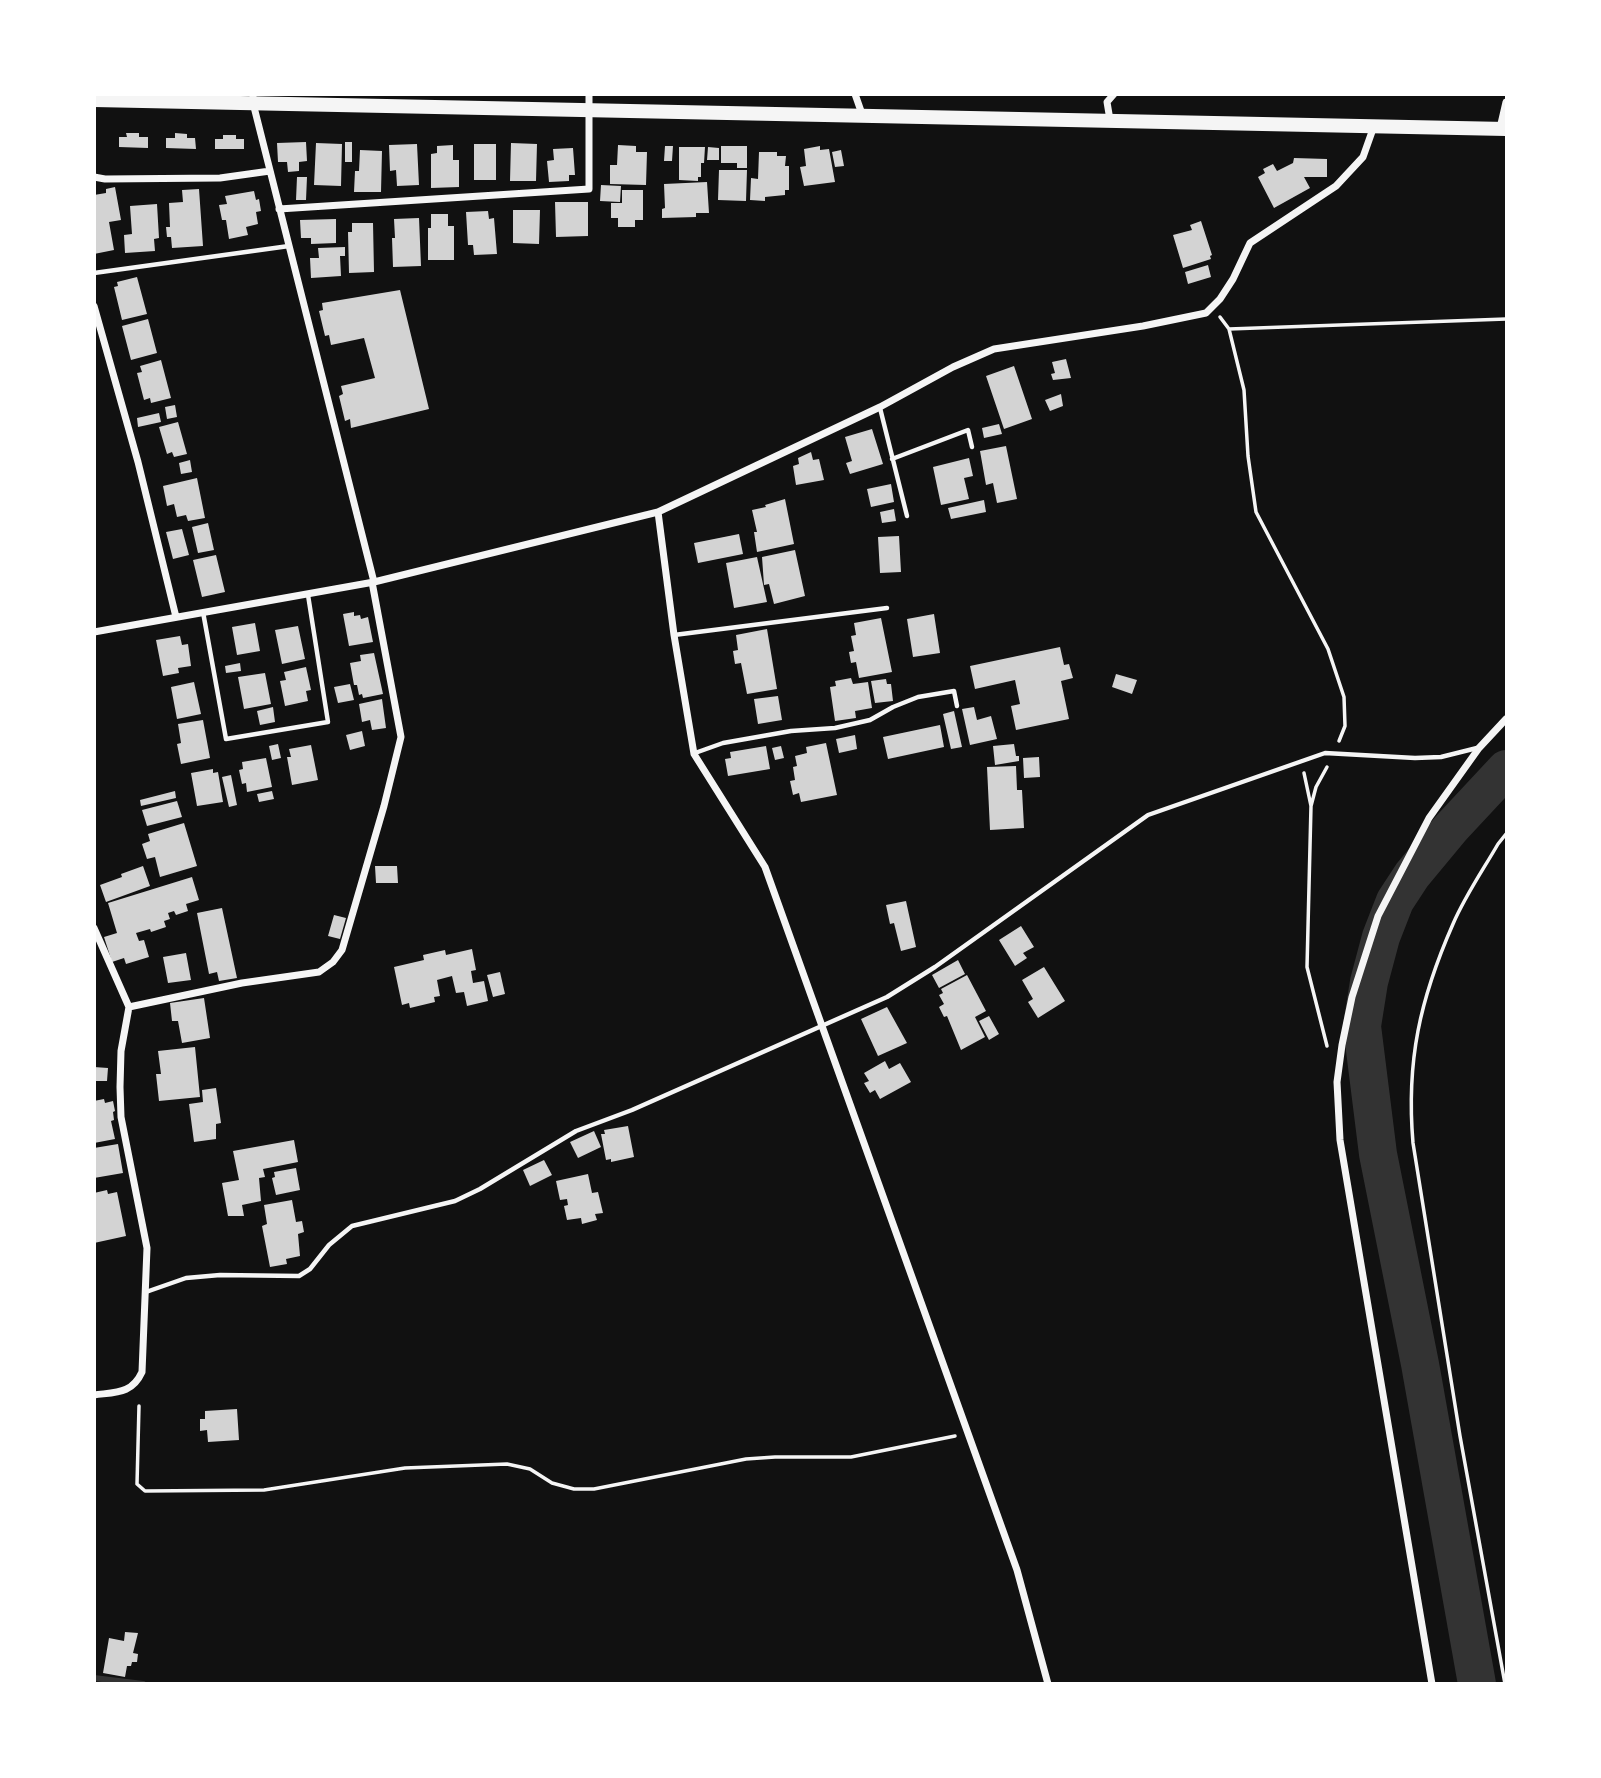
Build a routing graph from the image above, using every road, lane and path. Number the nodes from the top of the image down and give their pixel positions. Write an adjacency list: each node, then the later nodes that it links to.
1 (855, 94): 7 (street)
2 (1114, 94): 8 (street)
3 (253, 99): 4 (main road); 5 (main road); 11 (street)
4 (94, 100)
5 (588, 102): 7 (main road); 13 (street)
6 (1507, 102): 10 (street)
7 (862, 114): 8 (main road)
8 (1110, 120): 9 (main road)
9 (1374, 126): 10 (main road); 17 (street)
10 (1503, 129)
11 (270, 171): 12 (street); 13 (street)
12 (94, 177)
13 (279, 209): 14 (street)
14 (289, 246): 15 (lane); 25 (street)
15 (94, 273)
16 (94, 306): 29 (street)
17 (1212, 307): 19 (path); 20 (street)
18 (1507, 319): 19 (path)
19 (1229, 329): 36 (path)
20 (880, 407): 22 (lane); 23 (street)
21 (972, 447): 22 (lane)
22 (892, 459): 24 (lane)
23 (658, 512): 25 (street); 31 (street)
24 (906, 516)
25 (373, 582): 26 (street); 41 (street)
26 (308, 595): 28 (street); 28 (lane)
27 (887, 608): 31 (lane)
28 (203, 612): 29 (street)
29 (176, 617): 30 (street)
30 (94, 632)
31 (674, 635): 35 (street)
32 (957, 706): 35 (lane)
33 (1507, 719): 34 (street)
34 (1479, 748): 36 (lane); 43 (street)
35 (694, 754): 42 (street)
36 (1334, 754): 37 (lane); 38 (path)
37 (1302, 761): 38 (path); 42 (lane)
38 (1311, 806): 43 (path)
39 (1507, 834): 50 (path)
40 (94, 928): 41 (street)
41 (129, 1007): 44 (street)
42 (822, 1024): 44 (lane); 47 (street)
43 (1337, 1082): 49 (street)
44 (146, 1292): 45 (street)
45 (94, 1395)
46 (139, 1406): 47 (path)
47 (969, 1433): 48 (street)
48 (1048, 1684)
49 (1432, 1684)
50 (1505, 1684)

